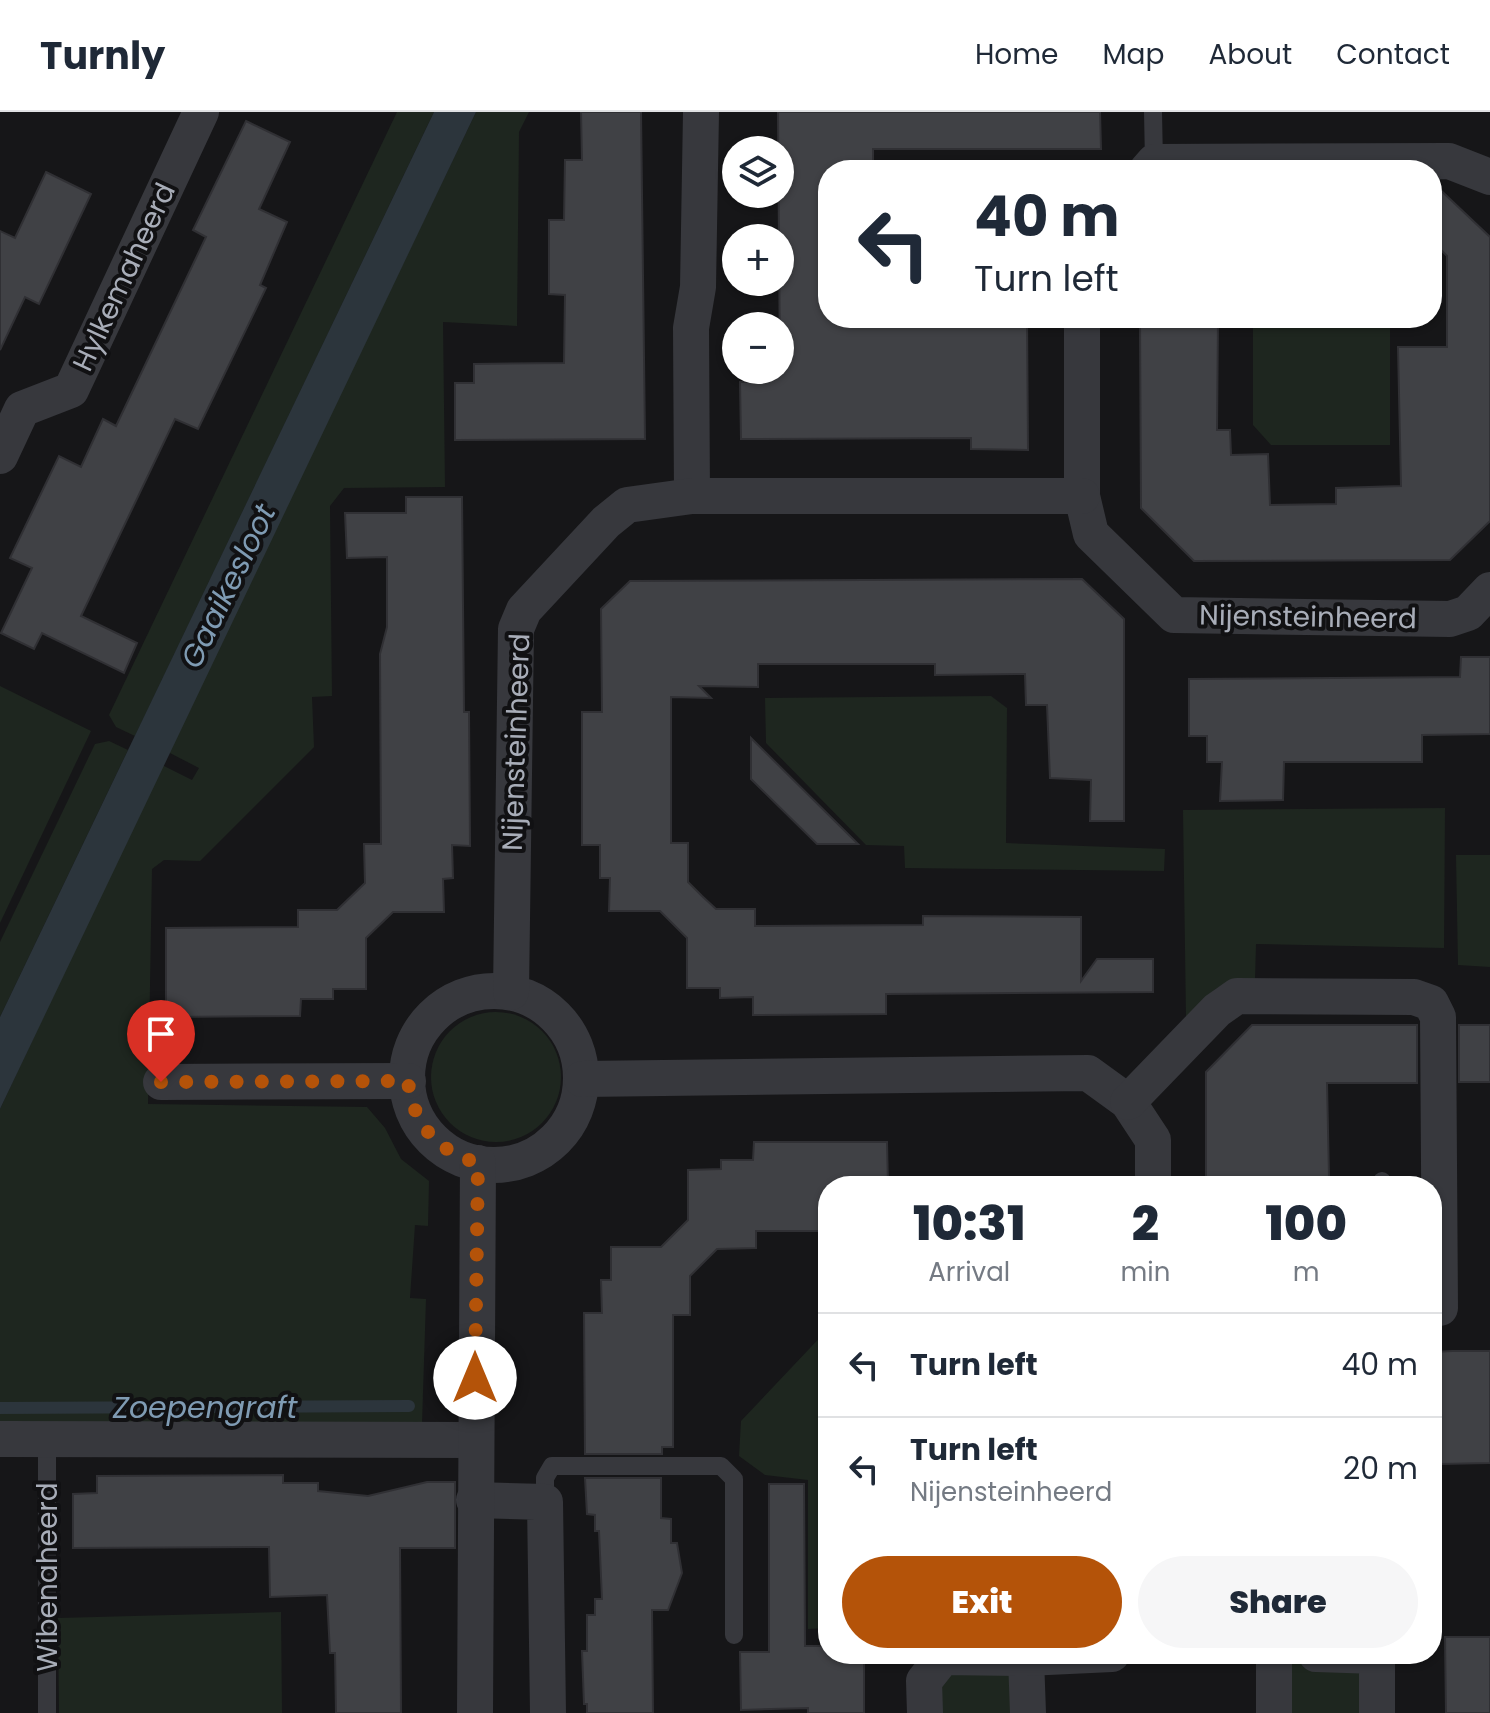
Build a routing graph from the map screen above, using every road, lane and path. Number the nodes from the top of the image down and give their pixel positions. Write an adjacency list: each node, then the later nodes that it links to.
1 (201, 112): 8 (street, Hylkemaheerd)
2 (701, 112): 9 (street)
3 (1153, 112): 4 (lane)
4 (1151, 160)
5 (1442, 161): 6 (street)
6 (1490, 177)
7 (1082, 328): 10 (street, Nijensteinheerd)
8 (0, 456)
9 (692, 496): 10 (street, Nijensteinheerd); 12 (street, Nijensteinheerd)
10 (1082, 496): 11 (street, Nijensteinheerd)
11 (1490, 590)
12 (511, 992): 13 (street); 14 (street)
13 (582, 1079): 16 (street); 17 (street)
14 (408, 1081): 15 (street); 17 (street)
15 (161, 1082)
16 (1128, 1102): 18 (street); 19 (street)
17 (478, 1163): 21 (street)
18 (1153, 1176)
19 (1437, 1176)
20 (0, 1439): 22 (street, Wibenaheerd)
21 (475, 1440): 22 (street, Wibenaheerd); 23 (street)
22 (47, 1441): 30 (lane, Wibenaheerd)
23 (474, 1500): 24 (street); 31 (street)
24 (545, 1502): 25 (lane); 32 (street)
25 (734, 1635)
26 (937, 1664): 33 (street)
27 (1026, 1664): 34 (street)
28 (1274, 1664): 35 (street)
29 (1377, 1664): 36 (street)
30 (47, 1713)
31 (475, 1713)
32 (548, 1713)
33 (925, 1713)
34 (1028, 1713)
35 (1274, 1713)
36 (1377, 1713)

